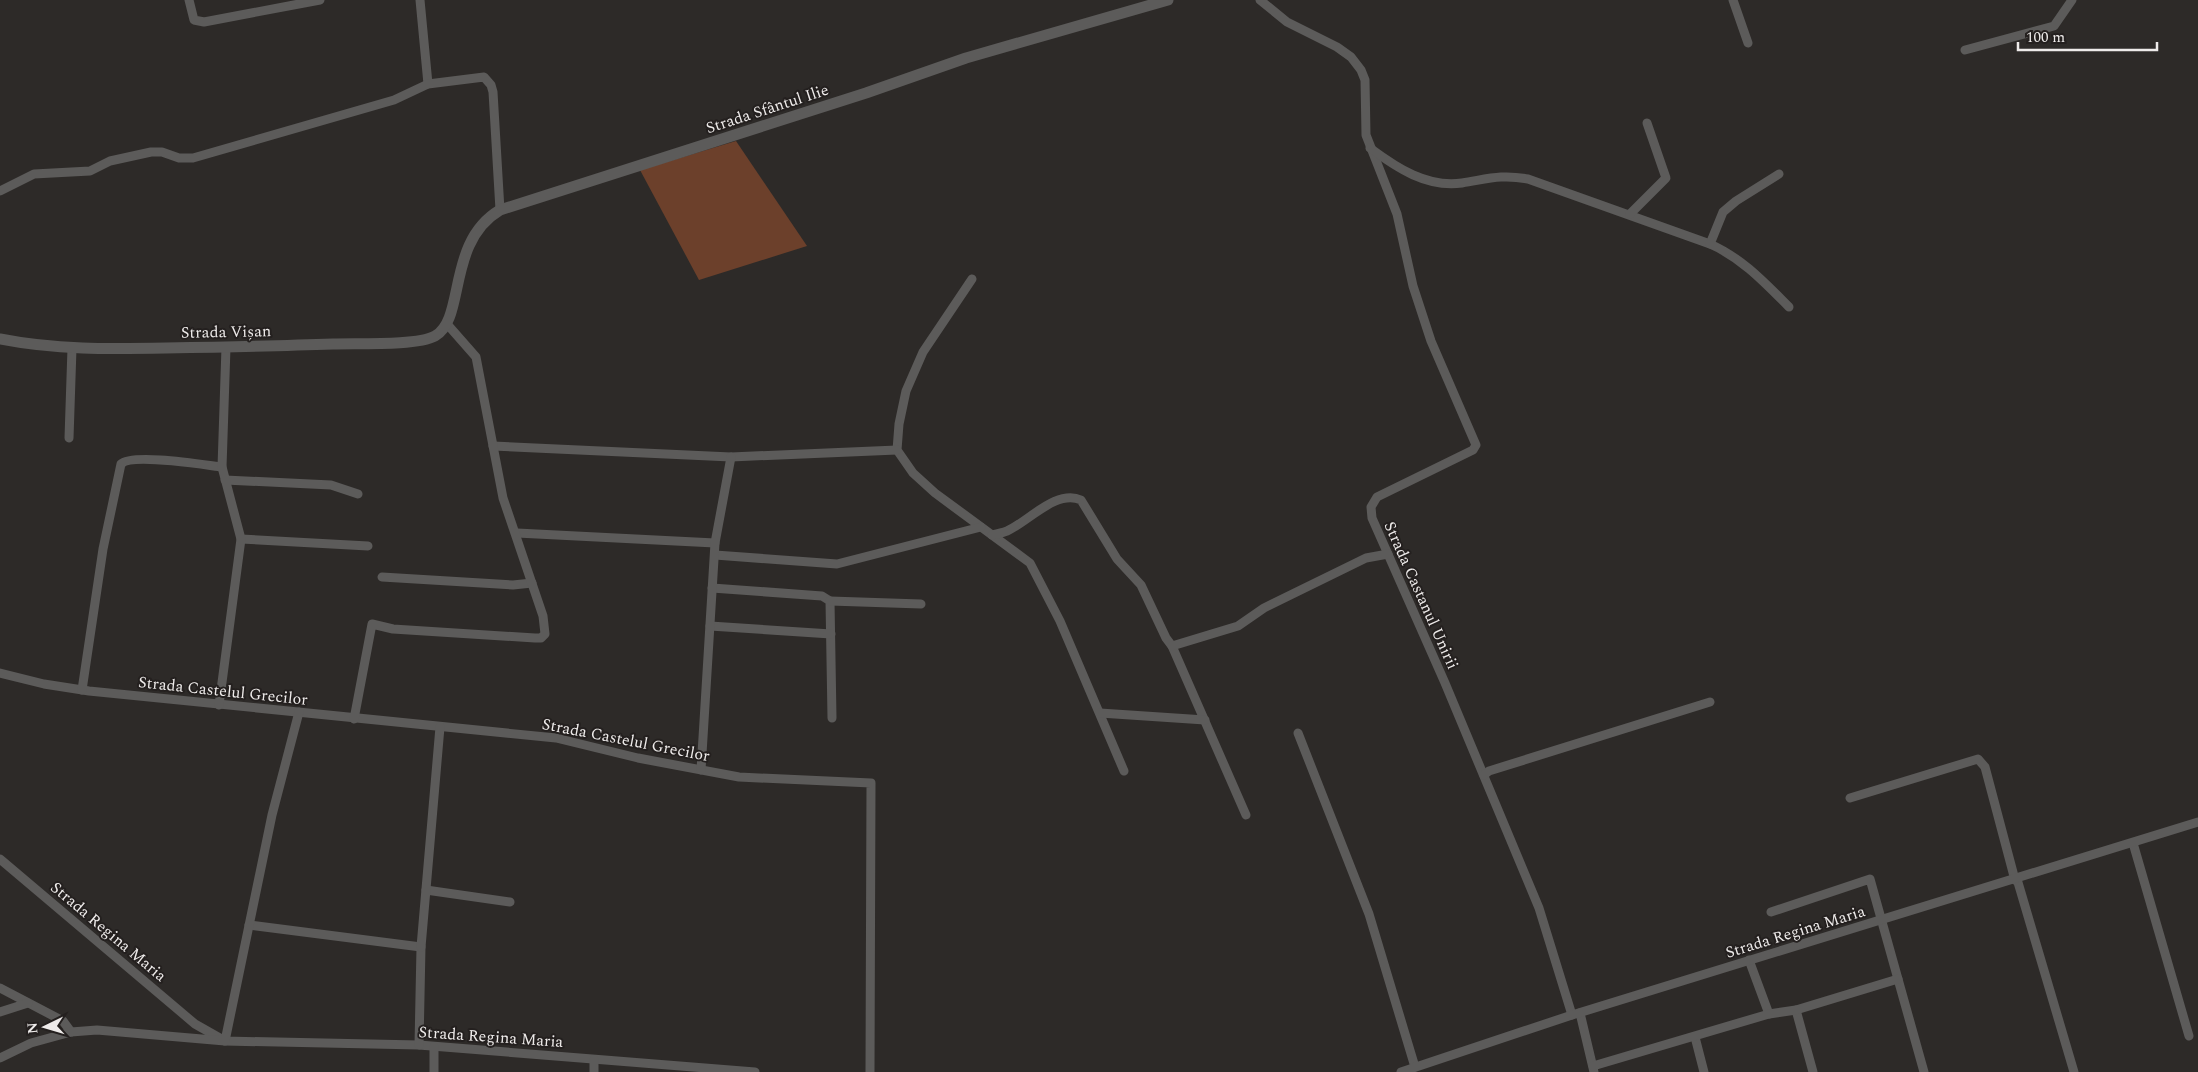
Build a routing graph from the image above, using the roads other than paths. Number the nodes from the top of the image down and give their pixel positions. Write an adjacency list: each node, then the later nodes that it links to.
1 (189, 0): 2 (street)
2 (320, 0)
3 (420, 0): 10 (street)
4 (1168, 0): 15 (street, Strada Sfântul Ilie)
5 (1260, 0): 12 (street, Strada Castanul Unirii)
6 (1732, 0): 8 (street)
7 (2072, 0): 9 (street)
8 (1748, 43)
9 (1964, 50)
10 (428, 84): 14 (street); 15 (street)
11 (1647, 123): 16 (street)
12 (1370, 148): 16 (street); 37 (street, Strada Castanul Unirii)
13 (1779, 174): 17 (street)
14 (0, 190)
15 (500, 210): 20 (street, Strada Sfântul Ilie)
16 (1630, 214): 17 (street)
17 (1710, 244): 19 (street)
18 (972, 279): 26 (street)
19 (1789, 307)
20 (447, 324): 22 (street, Strada Vișan); 25 (street)
21 (0, 339): 23 (street, Strada Vișan)
22 (226, 347): 23 (street, Strada Vișan); 28 (street)
23 (72, 348): 24 (street)
24 (69, 438)
25 (493, 446): 27 (street); 32 (street)
26 (897, 450): 27 (street); 31 (street)
27 (731, 457): 35 (street)
28 (222, 467): 29 (street); 48 (street)
29 (225, 480): 30 (street); 34 (street)
30 (358, 494)
31 (981, 527): 33 (street); 38 (street)
32 (517, 533): 35 (street); 40 (street)
33 (992, 534): 46 (street); 52 (street)
34 (241, 539): 36 (street); 50 (street)
35 (715, 544): 38 (street)
36 (368, 546)
37 (1388, 554): 46 (street); 60 (street, Strada Castanul Unirii)
38 (714, 555): 41 (street)
39 (382, 576): 40 (street)
40 (532, 583): 54 (street)
41 (712, 588): 42 (street); 44 (street)
42 (830, 601): 43 (street); 45 (street)
43 (921, 604)
44 (710, 626): 45 (street); 58 (street)
45 (831, 634): 53 (street)
46 (1172, 646): 55 (street)
47 (0, 672): 48 (street, Strada Castelul Grecilor)
48 (82, 690): 50 (street, Strada Castelul Grecilor)
49 (1710, 702): 60 (street)
50 (219, 705): 51 (street, Strada Castelul Grecilor)
51 (299, 712): 54 (street, Strada Castelul Grecilor); 71 (street)
52 (1100, 713): 55 (street); 59 (street)
53 (832, 718)
54 (354, 719): 56 (street, Strada Castelul Grecilor)
55 (1204, 720): 62 (street)
56 (440, 727): 58 (street, Strada Castelul Grecilor); 67 (street)
57 (1298, 733): 89 (street)
58 (700, 770): 94 (street, Strada Castelul Grecilor)
59 (1124, 770)
60 (1484, 775): 79 (street, Strada Castanul Unirii)
61 (1850, 798): 66 (street)
62 (1246, 815)
63 (2198, 822): 64 (street, Strada Regina Maria)
64 (2133, 843): 66 (street, Strada Regina Maria); 82 (street)
65 (0, 859): 84 (street, Strada Regina Maria)
66 (2016, 879): 70 (street, Strada Regina Maria); 99 (street)
67 (426, 890): 68 (street); 72 (street)
68 (510, 902)
69 (1770, 912): 70 (street)
70 (1883, 920): 73 (street, Strada Regina Maria); 74 (street)
71 (249, 925): 72 (street); 84 (street)
72 (421, 947): 85 (street)
73 (1749, 960): 79 (street, Strada Regina Maria); 80 (street)
74 (1898, 980): 77 (street); 98 (street)
75 (0, 988): 76 (street)
76 (28, 1003): 78 (street); 81 (street)
77 (1796, 1010): 80 (street); 97 (street)
78 (0, 1012)
79 (1576, 1014): 89 (street, Strada Regina Maria); 90 (street, Strada Castanul Unirii)
80 (1769, 1014): 83 (street)
81 (70, 1032): 84 (street); 87 (street)
82 (2189, 1036)
83 (1694, 1037): 90 (street); 96 (street)
84 (225, 1040): 85 (street, Strada Regina Maria)
85 (419, 1046): 86 (street, Strada Regina Maria)
86 (434, 1047): 88 (street, Strada Regina Maria); 91 (street)
87 (0, 1058)
88 (594, 1060): 92 (street); 93 (street, Strada Regina Maria)
89 (1415, 1067): 95 (street, Strada Regina Maria)
90 (1594, 1069)
91 (434, 1072)
92 (594, 1072)
93 (755, 1072)
94 (870, 1072)
95 (1401, 1072)
96 (1704, 1072)
97 (1813, 1072)
98 (1924, 1072)
99 (2074, 1072)

